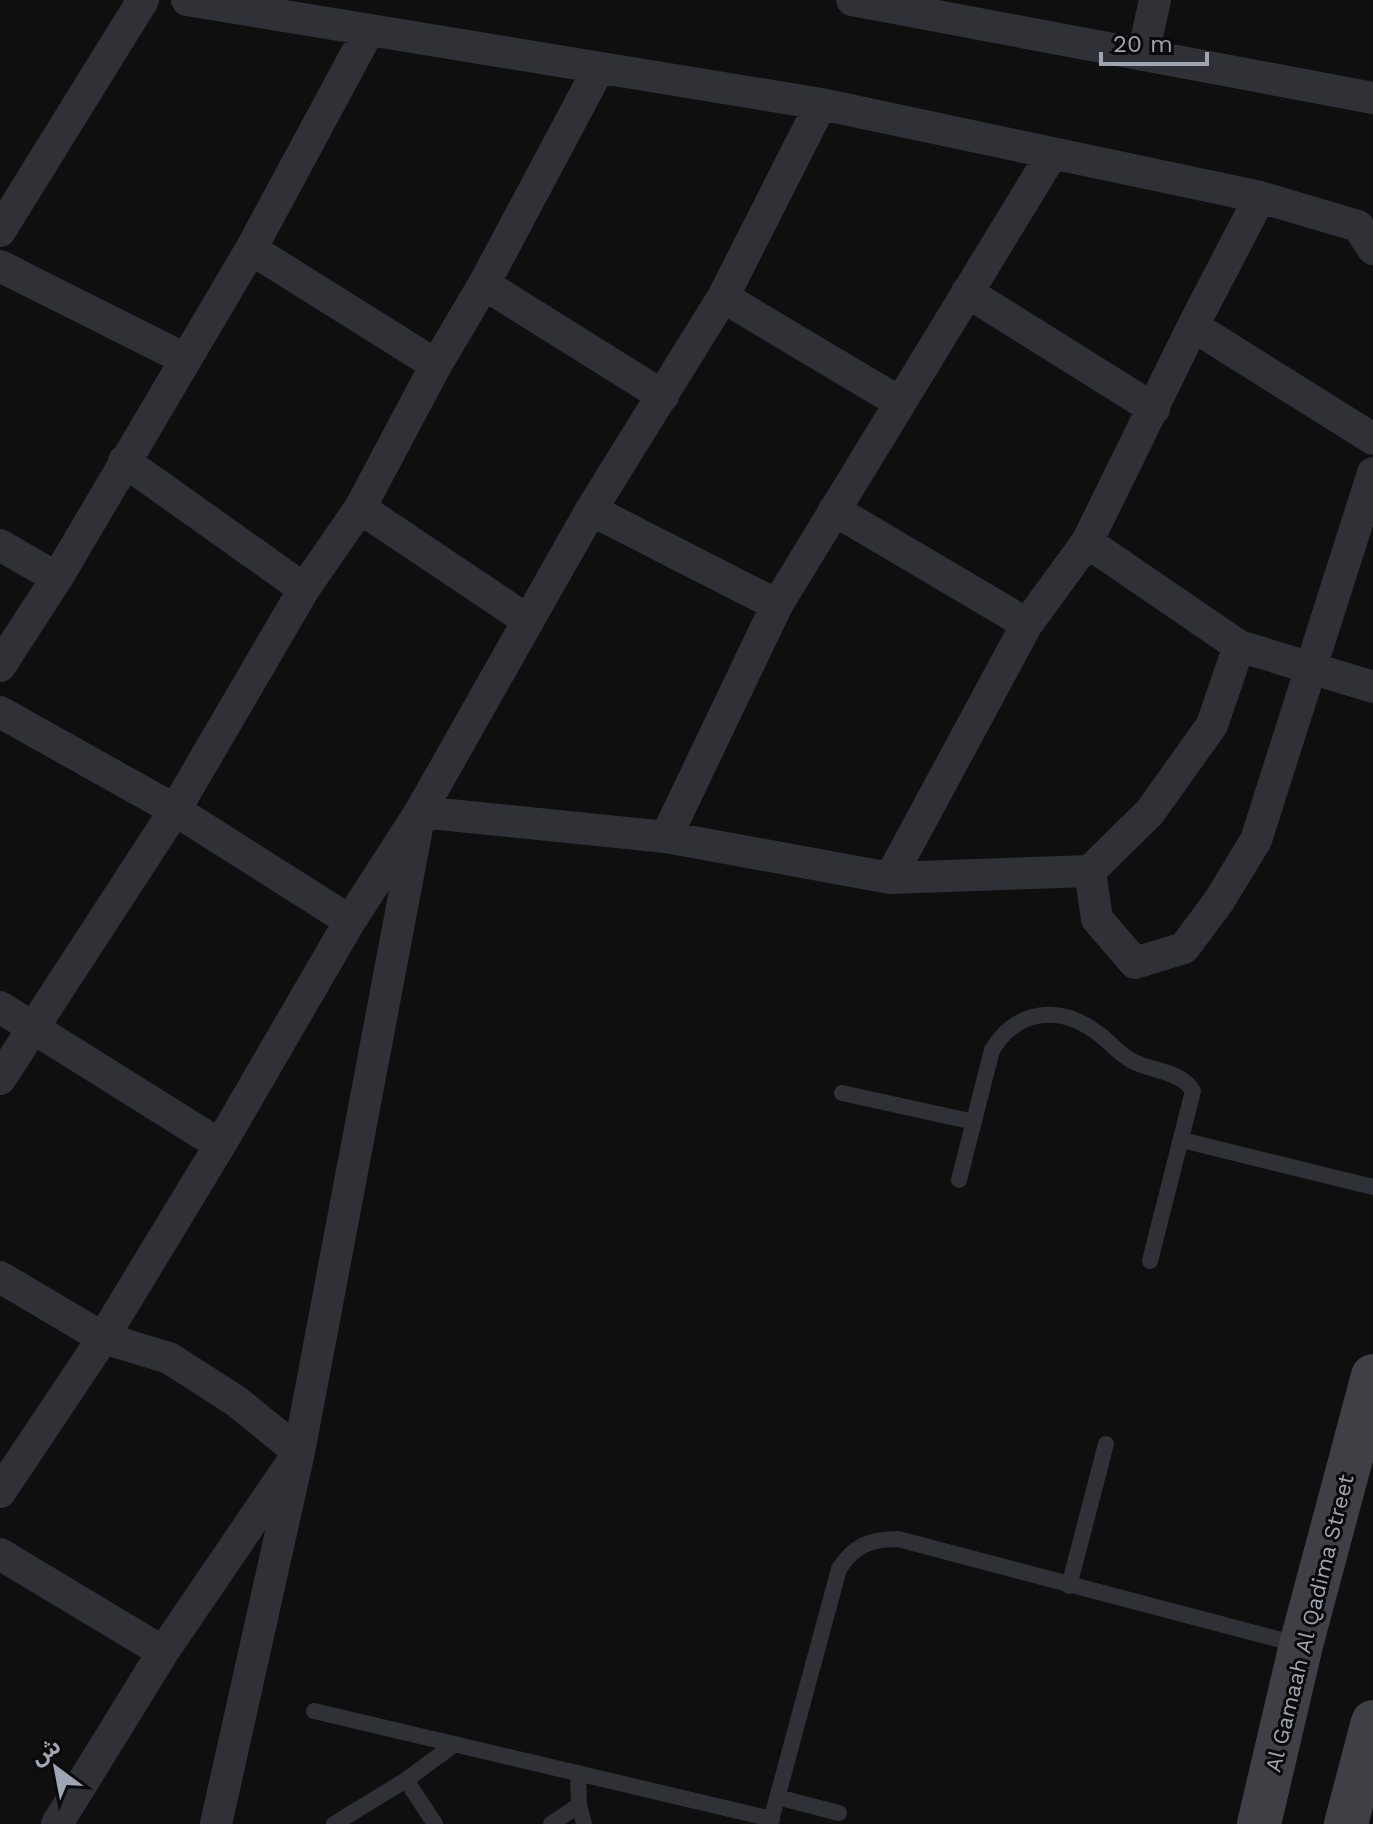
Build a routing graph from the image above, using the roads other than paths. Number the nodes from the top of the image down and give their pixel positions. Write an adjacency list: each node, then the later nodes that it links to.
1 (143, 0): 13 (street)
2 (187, 0): 6 (street)
3 (852, 0): 5 (street)
4 (1155, 0): 7 (street)
5 (920, 6): 7 (street)
6 (369, 30): 8 (street); 14 (street)
7 (1143, 55): 9 (street)
8 (599, 68): 10 (street); 17 (street)
9 (1373, 98)
10 (821, 104): 11 (street); 19 (street)
11 (1052, 154): 12 (street); 18 (street)
12 (1260, 197): 15 (street); 20 (street)
13 (0, 231)
14 (251, 249): 21 (street); 22 (street)
15 (1373, 249)
16 (0, 266): 21 (street)
17 (484, 284): 22 (street); 23 (street)
18 (967, 292): 24 (street); 25 (street)
19 (723, 297): 23 (street); 24 (street)
20 (1193, 326): 25 (street); 26 (street)
21 (185, 359): 27 (street)
22 (436, 365): 29 (street)
23 (663, 396): 30 (street)
24 (899, 402): 31 (street)
25 (1154, 409): 32 (street)
26 (1373, 439)
27 (124, 461): 34 (street); 35 (street)
28 (1373, 473): 41 (street)
29 (360, 508): 35 (street); 37 (street)
30 (591, 510): 36 (street); 37 (street)
31 (834, 510): 36 (street); 38 (street)
32 (1087, 542): 38 (street); 39 (street)
33 (0, 545): 34 (street)
34 (57, 578): 40 (street)
35 (304, 589): 44 (street)
36 (777, 605): 46 (street)
37 (527, 620): 45 (street)
38 (1027, 624): 48 (street)
39 (1239, 646): 41 (street); 47 (street)
40 (0, 666)
41 (1312, 669): 42 (street); 47 (street)
42 (1373, 687)
43 (0, 712): 44 (street)
44 (175, 810): 49 (street); 51 (street)
45 (420, 812): 46 (street); 49 (street); 64 (street)
46 (666, 837): 48 (street)
47 (1090, 871): 48 (street)
48 (890, 878)
49 (350, 921): 56 (street)
50 (0, 1007): 51 (street)
51 (33, 1028): 52 (street); 56 (street)
52 (0, 1079)
53 (842, 1093): 54 (lane)
54 (974, 1122): 55 (lane); 57 (lane)
55 (1182, 1140): 58 (lane); 59 (lane)
56 (220, 1145): 61 (street)
57 (959, 1180)
58 (1373, 1187)
59 (1150, 1261)
60 (0, 1277): 61 (street)
61 (103, 1338): 64 (street); 65 (street)
62 (1373, 1376): 68 (main road, Al Gamaah Al Qadima Street)
63 (1106, 1444): 67 (lane)
64 (299, 1452): 69 (street); 81 (street)
65 (0, 1492)
66 (0, 1554): 69 (street)
67 (1069, 1586): 68 (lane); 75 (lane)
68 (1301, 1645): 86 (main road, Al Gamaah Al Qadima Street)
69 (163, 1652): 80 (street)
70 (314, 1711): 72 (lane)
71 (1373, 1722): 87 (main road)
72 (455, 1744): 73 (lane); 74 (lane)
73 (578, 1773): 76 (lane); 78 (lane)
74 (406, 1780): 82 (lane); 83 (lane)
75 (777, 1797): 77 (lane); 79 (lane)
76 (579, 1805): 84 (lane); 85 (lane)
77 (839, 1813)
78 (750, 1819): 79 (lane)
79 (771, 1821)
80 (57, 1824)
81 (216, 1824)
82 (334, 1824)
83 (435, 1824)
84 (551, 1824)
85 (584, 1824)
86 (1259, 1824)
87 (1346, 1824)

